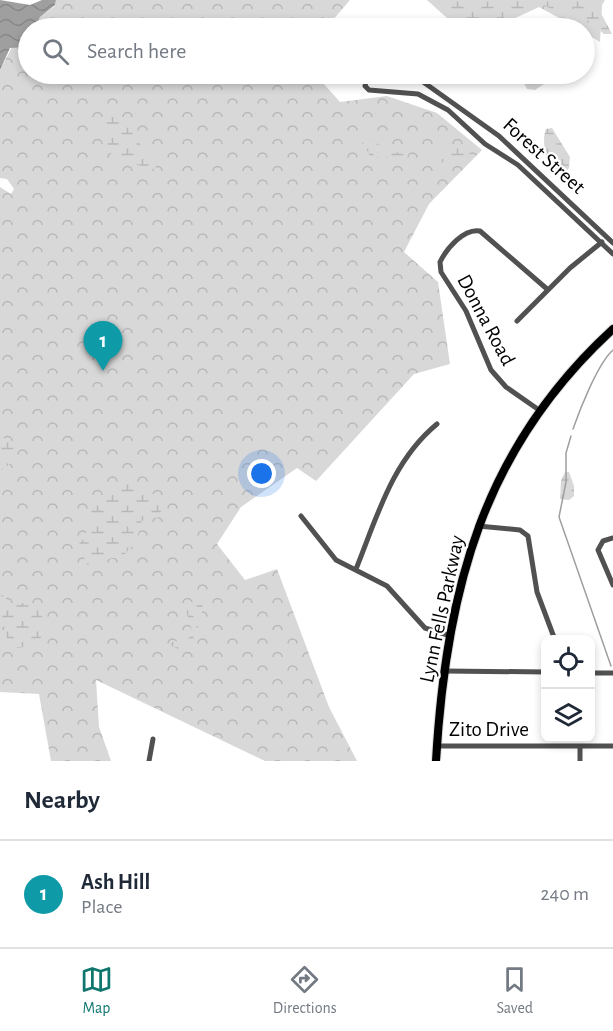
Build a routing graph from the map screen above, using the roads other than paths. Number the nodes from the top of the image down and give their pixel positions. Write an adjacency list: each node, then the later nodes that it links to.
1 (366, 84): 4 (street, Forest Street)
2 (425, 84): 3 (street, Forest Street)
3 (430, 88): 4 (street); 5 (street, Forest Street)
4 (425, 97): 6 (street, Forest Street)
5 (478, 120): 6 (street, Forest Street); 8 (street, Forest Street)
6 (470, 130): 7 (street, Forest Street)
7 (602, 242): 9 (street, Forest Street); 10 (street)
8 (613, 243)
9 (613, 254)
10 (547, 289): 11 (street); 13 (street, Donna Road)
11 (517, 321)
12 (613, 329): 13 (main road, Lynn Fells Parkway)
13 (539, 410): 16 (main road, Lynn Fells Parkway)
14 (437, 424): 18 (street)
15 (301, 516): 18 (street)
16 (478, 526): 20 (street); 21 (main road, Lynn Fells Parkway)
17 (613, 538): 19 (street)
18 (356, 569): 21 (street)
19 (613, 585)
20 (553, 635)
21 (451, 636): 22 (main road, Lynn Fells Parkway)
22 (445, 670): 23 (street); 27 (main road, Lynn Fells Parkway)
23 (541, 672)
24 (595, 673): 25 (street)
25 (613, 673)
26 (153, 739): 30 (street)
27 (437, 746): 28 (street, Zito Drive); 31 (main road, Lynn Fells Parkway)
28 (580, 746): 29 (street, Zito Drive); 32 (street)
29 (613, 746)
30 (149, 761)
31 (436, 761)
32 (580, 761)

